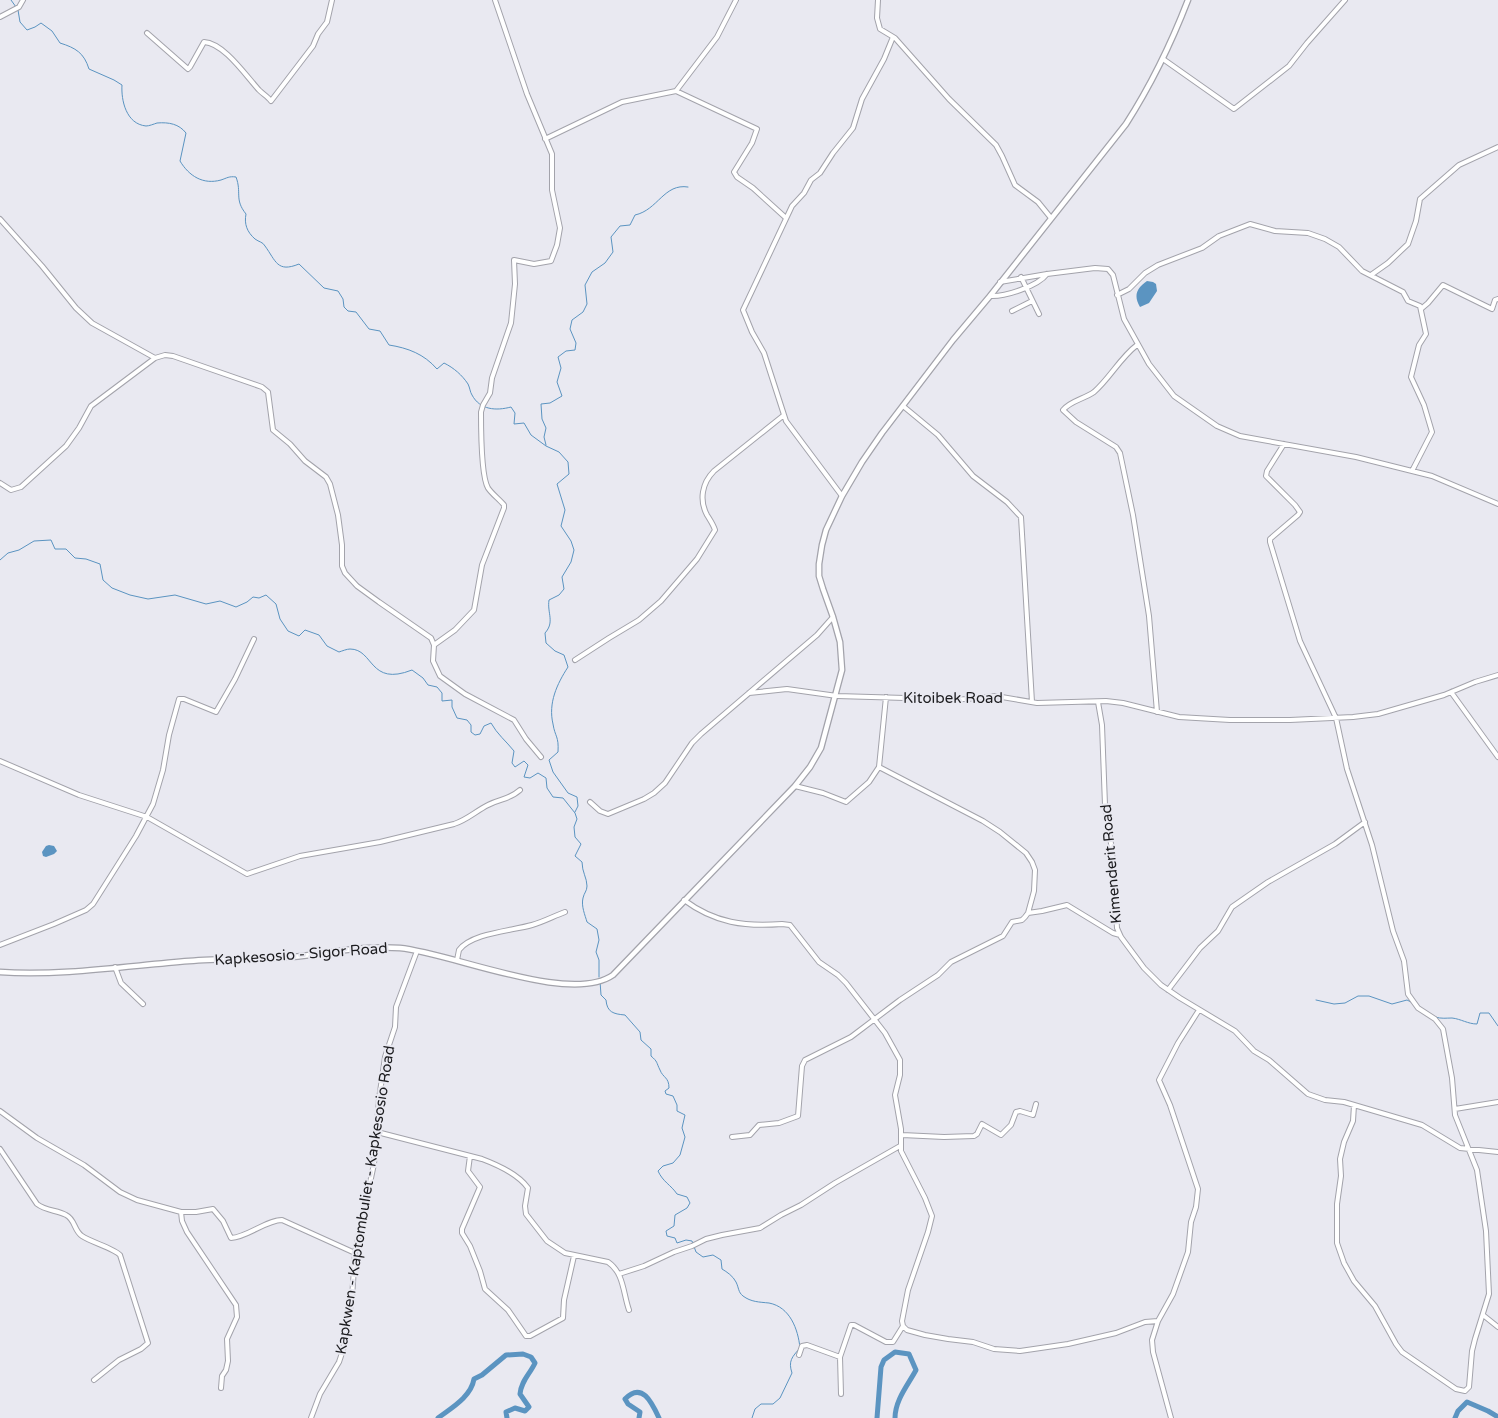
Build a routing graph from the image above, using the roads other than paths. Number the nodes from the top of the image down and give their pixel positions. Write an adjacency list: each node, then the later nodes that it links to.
1 (23, 0): 8 (street)
2 (332, 0): 9 (street)
3 (495, 0): 13 (street)
4 (736, 0): 12 (street)
5 (878, 0): 10 (street)
6 (1188, 0): 11 (main road)
7 (1345, 0): 11 (street)
8 (0, 17)
9 (147, 33)
10 (893, 37): 15 (street); 16 (street)
11 (1163, 59): 16 (main road)
12 (676, 91): 13 (street); 15 (street)
13 (545, 139): 41 (street)
14 (1498, 147): 19 (street)
15 (786, 218): 33 (street)
16 (1051, 218): 21 (main road)
17 (0, 219): 31 (street)
18 (1047, 274): 20 (street); 22 (street); 24 (street)
19 (1371, 275): 24 (street); 27 (street)
20 (1021, 277): 21 (street); 22 (street)
21 (1000, 282): 23 (main road)
22 (1026, 287): 23 (street); 26 (street)
23 (990, 296): 32 (main road)
24 (1117, 296): 30 (street)
25 (1498, 299): 27 (street)
26 (1032, 301): 28 (street); 29 (street)
27 (1421, 309): 35 (street)
28 (1012, 311)
29 (1039, 314)
30 (1137, 345): 34 (street); 50 (street)
31 (155, 358): 36 (street); 41 (street)
32 (904, 406): 37 (main road); 48 (street)
33 (784, 415): 37 (street); 42 (street)
34 (1284, 444): 35 (street); 51 (street)
35 (1412, 471): 38 (street)
36 (0, 483)
37 (842, 496): 39 (main road)
38 (1498, 504)
39 (833, 617): 45 (street); 46 (main road)
40 (254, 639): 59 (street)
41 (434, 645): 53 (street)
42 (575, 660)
43 (1498, 675): 44 (street, Kitoibek Road)
44 (1451, 692): 51 (street, Kitoibek Road); 52 (street)
45 (749, 693): 46 (street, Kitoibek Road); 58 (street)
46 (837, 696): 47 (street, Kitoibek Road); 56 (main road)
47 (886, 697): 48 (street, Kitoibek Road); 55 (street)
48 (1032, 702): 49 (street, Kitoibek Road)
49 (1098, 702): 50 (street, Kitoibek Road); 64 (street, Kimenderit Road)
50 (1157, 712): 51 (street, Kitoibek Road)
51 (1336, 718): 60 (street)
52 (1498, 756)
53 (541, 757)
54 (0, 761): 59 (street)
55 (880, 768): 56 (street); 63 (street)
56 (795, 786): 61 (main road)
57 (520, 790): 59 (street)
58 (590, 802)
59 (147, 817): 65 (street)
60 (1365, 822): 70 (street); 77 (street)
61 (684, 900): 67 (main road, Kapkesosio - Sigor Road); 73 (street)
62 (564, 912): 67 (street)
63 (1028, 913): 64 (street); 73 (street)
64 (1120, 935): 70 (street, Kimenderit Road)
65 (0, 945)
66 (416, 951): 67 (main road, Kapkesosio - Sigor Road); 68 (main road, Kapkesosio - Sigor Road); 79 (street, Kapkwen - Kaptombuliet - Kapkesosio Road)
67 (457, 960)
68 (115, 967): 69 (main road, Kapkesosio - Sigor Road); 71 (street)
69 (0, 972)
70 (1168, 990): 72 (street, Kimenderit Road)
71 (143, 1004)
72 (1198, 1010): 76 (street, Kimenderit Road); 93 (street)
73 (874, 1019): 80 (street); 81 (street)
74 (1498, 1102): 77 (street)
75 (1036, 1104): 80 (street)
76 (1354, 1105): 84 (street, Kimenderit Road); 92 (street)
77 (1455, 1109): 84 (street)
78 (0, 1111): 87 (street)
79 (377, 1132): 86 (street); 88 (street, Kapkwen - Kaptombuliet - Kapkesosio Road)
80 (902, 1135): 82 (street)
81 (732, 1137)
82 (900, 1146): 90 (street); 94 (street)
83 (0, 1148): 98 (street)
84 (1468, 1150): 85 (street, Kimenderit Road); 92 (street)
85 (1498, 1152)
86 (470, 1156): 89 (street); 89 (street)
87 (181, 1212): 88 (street); 99 (street)
88 (355, 1252): 101 (street, Kapkwen - Kaptombuliet - Kapkesosio Road)
89 (574, 1256): 90 (street)
90 (620, 1274): 91 (street)
91 (629, 1310)
92 (1483, 1315): 95 (street)
93 (1158, 1320): 94 (street); 102 (street)
94 (903, 1326): 97 (street)
95 (1498, 1327)
96 (799, 1355): 97 (street)
97 (840, 1357): 100 (street)
98 (94, 1380)
99 (221, 1388)
100 (841, 1394)
101 (311, 1418)
102 (1170, 1418)

